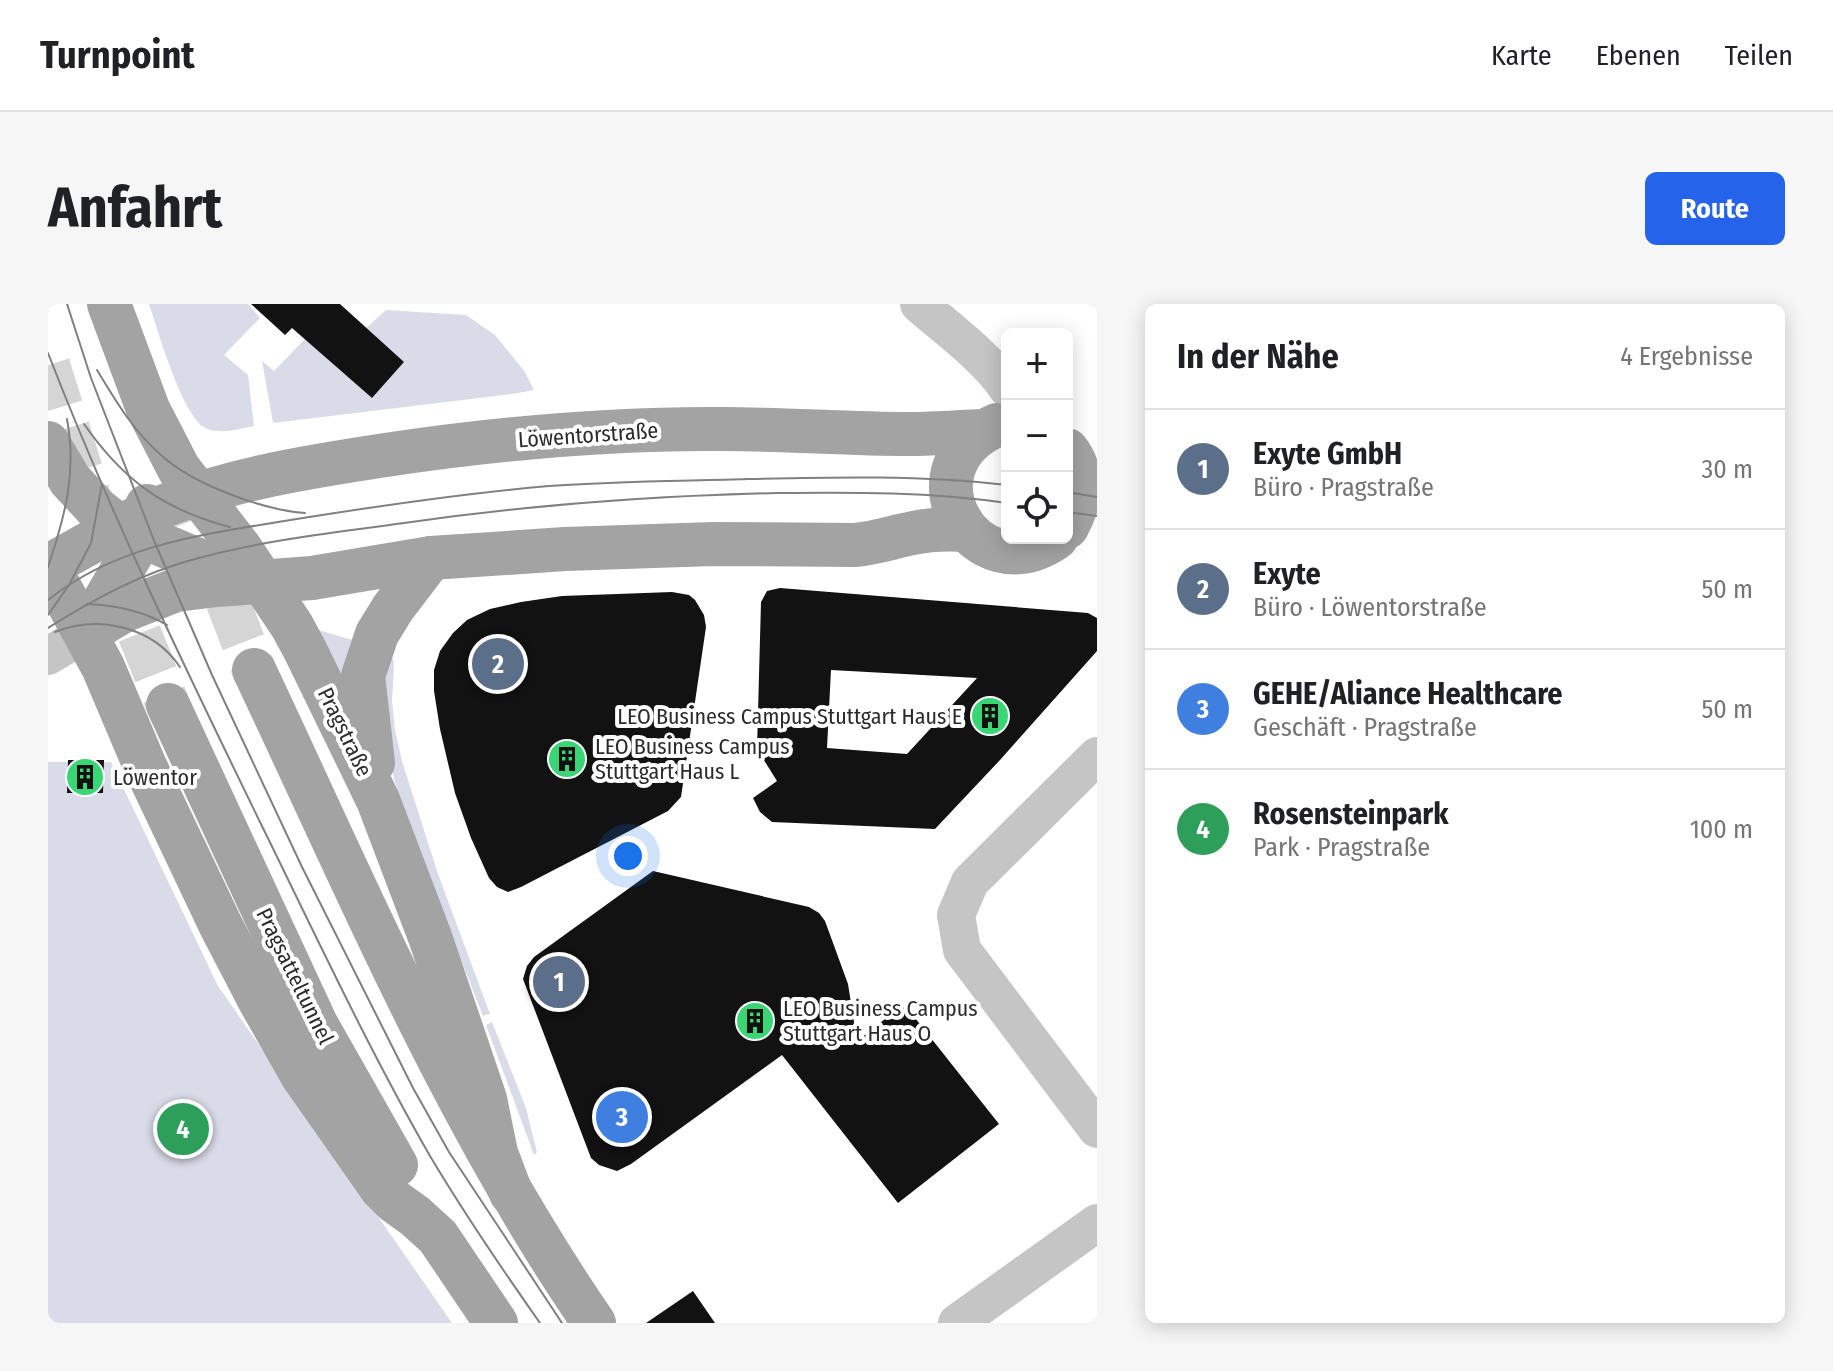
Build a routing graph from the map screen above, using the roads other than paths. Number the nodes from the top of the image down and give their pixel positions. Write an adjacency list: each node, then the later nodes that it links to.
1 (109, 304): 6 (main road, Pragstraße)
2 (919, 304): 3 (street)
3 (1001, 379)
4 (995, 427): 8 (main road, Löwentorstraße); 11 (main road, Löwentorstraße)
5 (48, 443): 10 (main road)
6 (164, 443): 8 (main road, Pragstraße); 10 (main road)
7 (1079, 459): 9 (main road)
8 (199, 494): 10 (main road, Löwentorstraße); 17 (main road, Pragstraße)
9 (1073, 516)
10 (134, 526): 16 (main road, Löwentorstraße); 17 (main road); 18 (main road)
11 (966, 530): 14 (main road); 15 (main road)
12 (1073, 538): 13 (main road)
13 (1097, 543)
14 (1044, 544)
15 (431, 558): 17 (main road); 23 (main road)
16 (48, 566): 18 (main road)
17 (263, 582): 18 (main road); 23 (main road, Pragstraße)
18 (86, 633): 19 (street); 27 (main road)
19 (48, 656)
20 (254, 670): 25 (main road, Pragstraße)
21 (168, 705): 27 (main road, Pragsatteltunnel)
22 (1097, 756): 24 (street)
23 (378, 800): 25 (main road, Pragstraße)
24 (1097, 1129)
25 (511, 1193): 29 (main road, Pragstraße)
26 (1097, 1223): 30 (street)
27 (438, 1237): 28 (main road)
28 (496, 1323)
29 (594, 1323)
30 (957, 1323)

